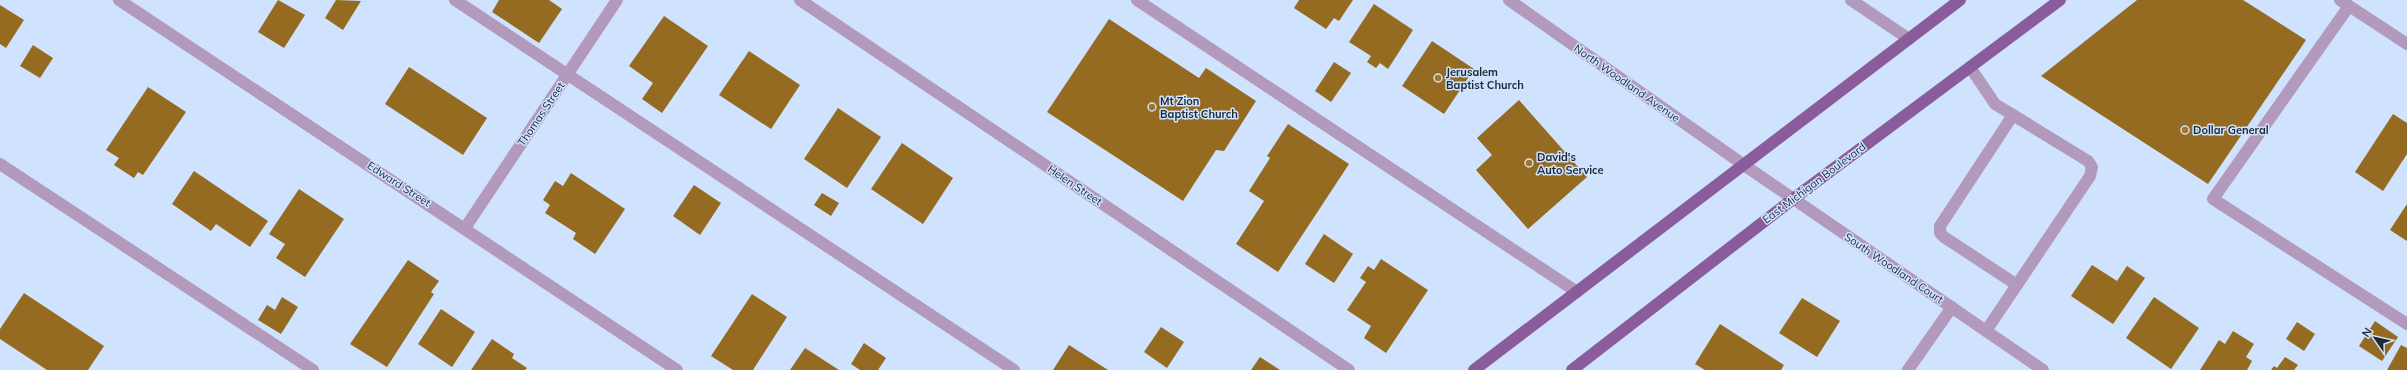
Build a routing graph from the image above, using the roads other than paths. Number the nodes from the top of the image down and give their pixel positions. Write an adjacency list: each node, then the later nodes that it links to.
1 (119, 0): 19 (street, Edward Street)
2 (456, 0): 14 (street)
3 (617, 0): 14 (street, Thomas Street)
4 (800, 0): 28 (street, Helen Street)
5 (1137, 0): 21 (street)
6 (1509, 0): 17 (street, North Woodland Avenue)
7 (1851, 0): 11 (street)
8 (1960, 0): 11 (main road)
9 (2060, 0): 13 (main road, East Michigan Boulevard)
10 (2344, 3): 12 (street); 23 (street)
11 (1909, 39): 17 (main road)
12 (2407, 44)
13 (1970, 68): 15 (street); 18 (main road, East Michigan Boulevard)
14 (568, 74): 19 (street, Thomas Street); 27 (street)
15 (2013, 115): 20 (street); 20 (street)
16 (0, 164): 25 (street)
17 (1744, 165): 18 (street, South Woodland Court); 21 (main road)
18 (1793, 199): 22 (street, South Woodland Court); 30 (main road, East Michigan Boulevard)
19 (465, 228): 26 (street, Edward Street)
20 (2017, 285): 24 (street)
21 (1577, 292): 29 (main road)
22 (1952, 307): 24 (street, South Woodland Court); 31 (street)
23 (2407, 324)
24 (1986, 331): 32 (street, South Woodland Court)
25 (314, 370)
26 (677, 370)
27 (1014, 370)
28 (1349, 370)
29 (1474, 370)
30 (1572, 370)
31 (1908, 370)
32 (2043, 370)

